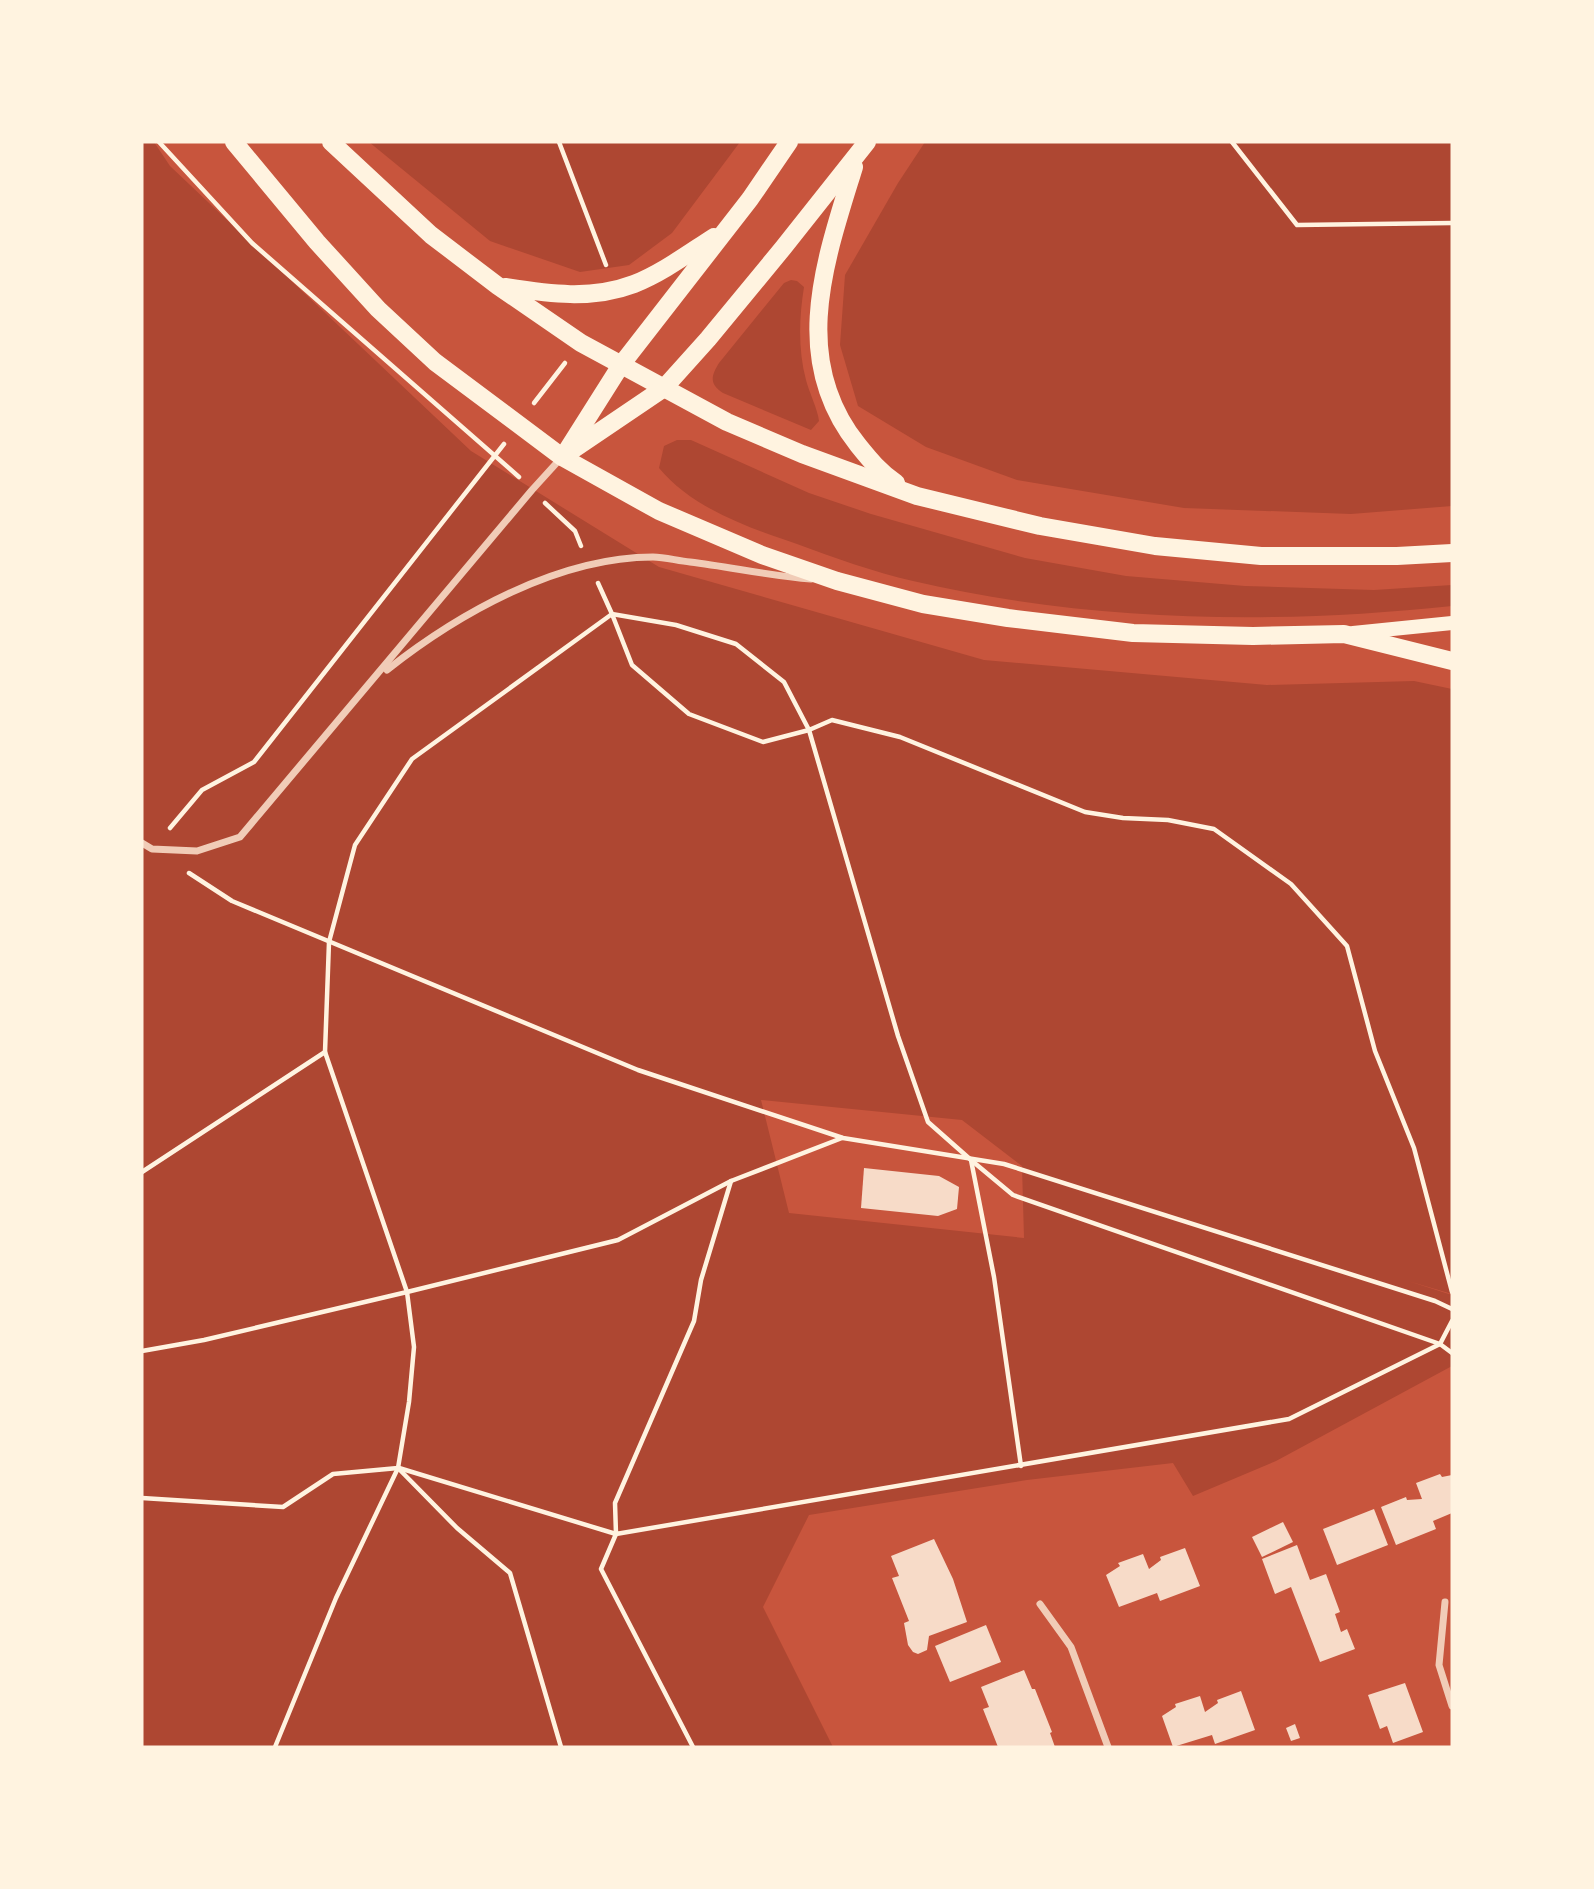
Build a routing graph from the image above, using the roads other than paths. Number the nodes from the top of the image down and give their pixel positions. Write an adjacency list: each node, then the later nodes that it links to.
1 (234, 142): 9 (main road)
2 (331, 142): 6 (main road)
3 (789, 142): 5 (main road)
4 (862, 149): 8 (main road); 10 (main road)
5 (726, 230): 6 (main road); 7 (main road)
6 (498, 286): 7 (main road)
7 (621, 365): 8 (main road); 9 (main road)
8 (664, 388): 9 (main road); 10 (main road)
9 (562, 457): 12 (main road); 16 (street)
10 (917, 496): 11 (main road)
11 (1452, 553)
12 (836, 581): 14 (main road); 16 (street)
13 (1452, 623): 14 (main road)
14 (1344, 634): 15 (main road)
15 (1452, 660)
16 (376, 679): 17 (street)
17 (142, 843)
18 (1445, 1602): 20 (street)
19 (1040, 1604): 21 (street)
20 (1452, 1706)
21 (1108, 1747)

